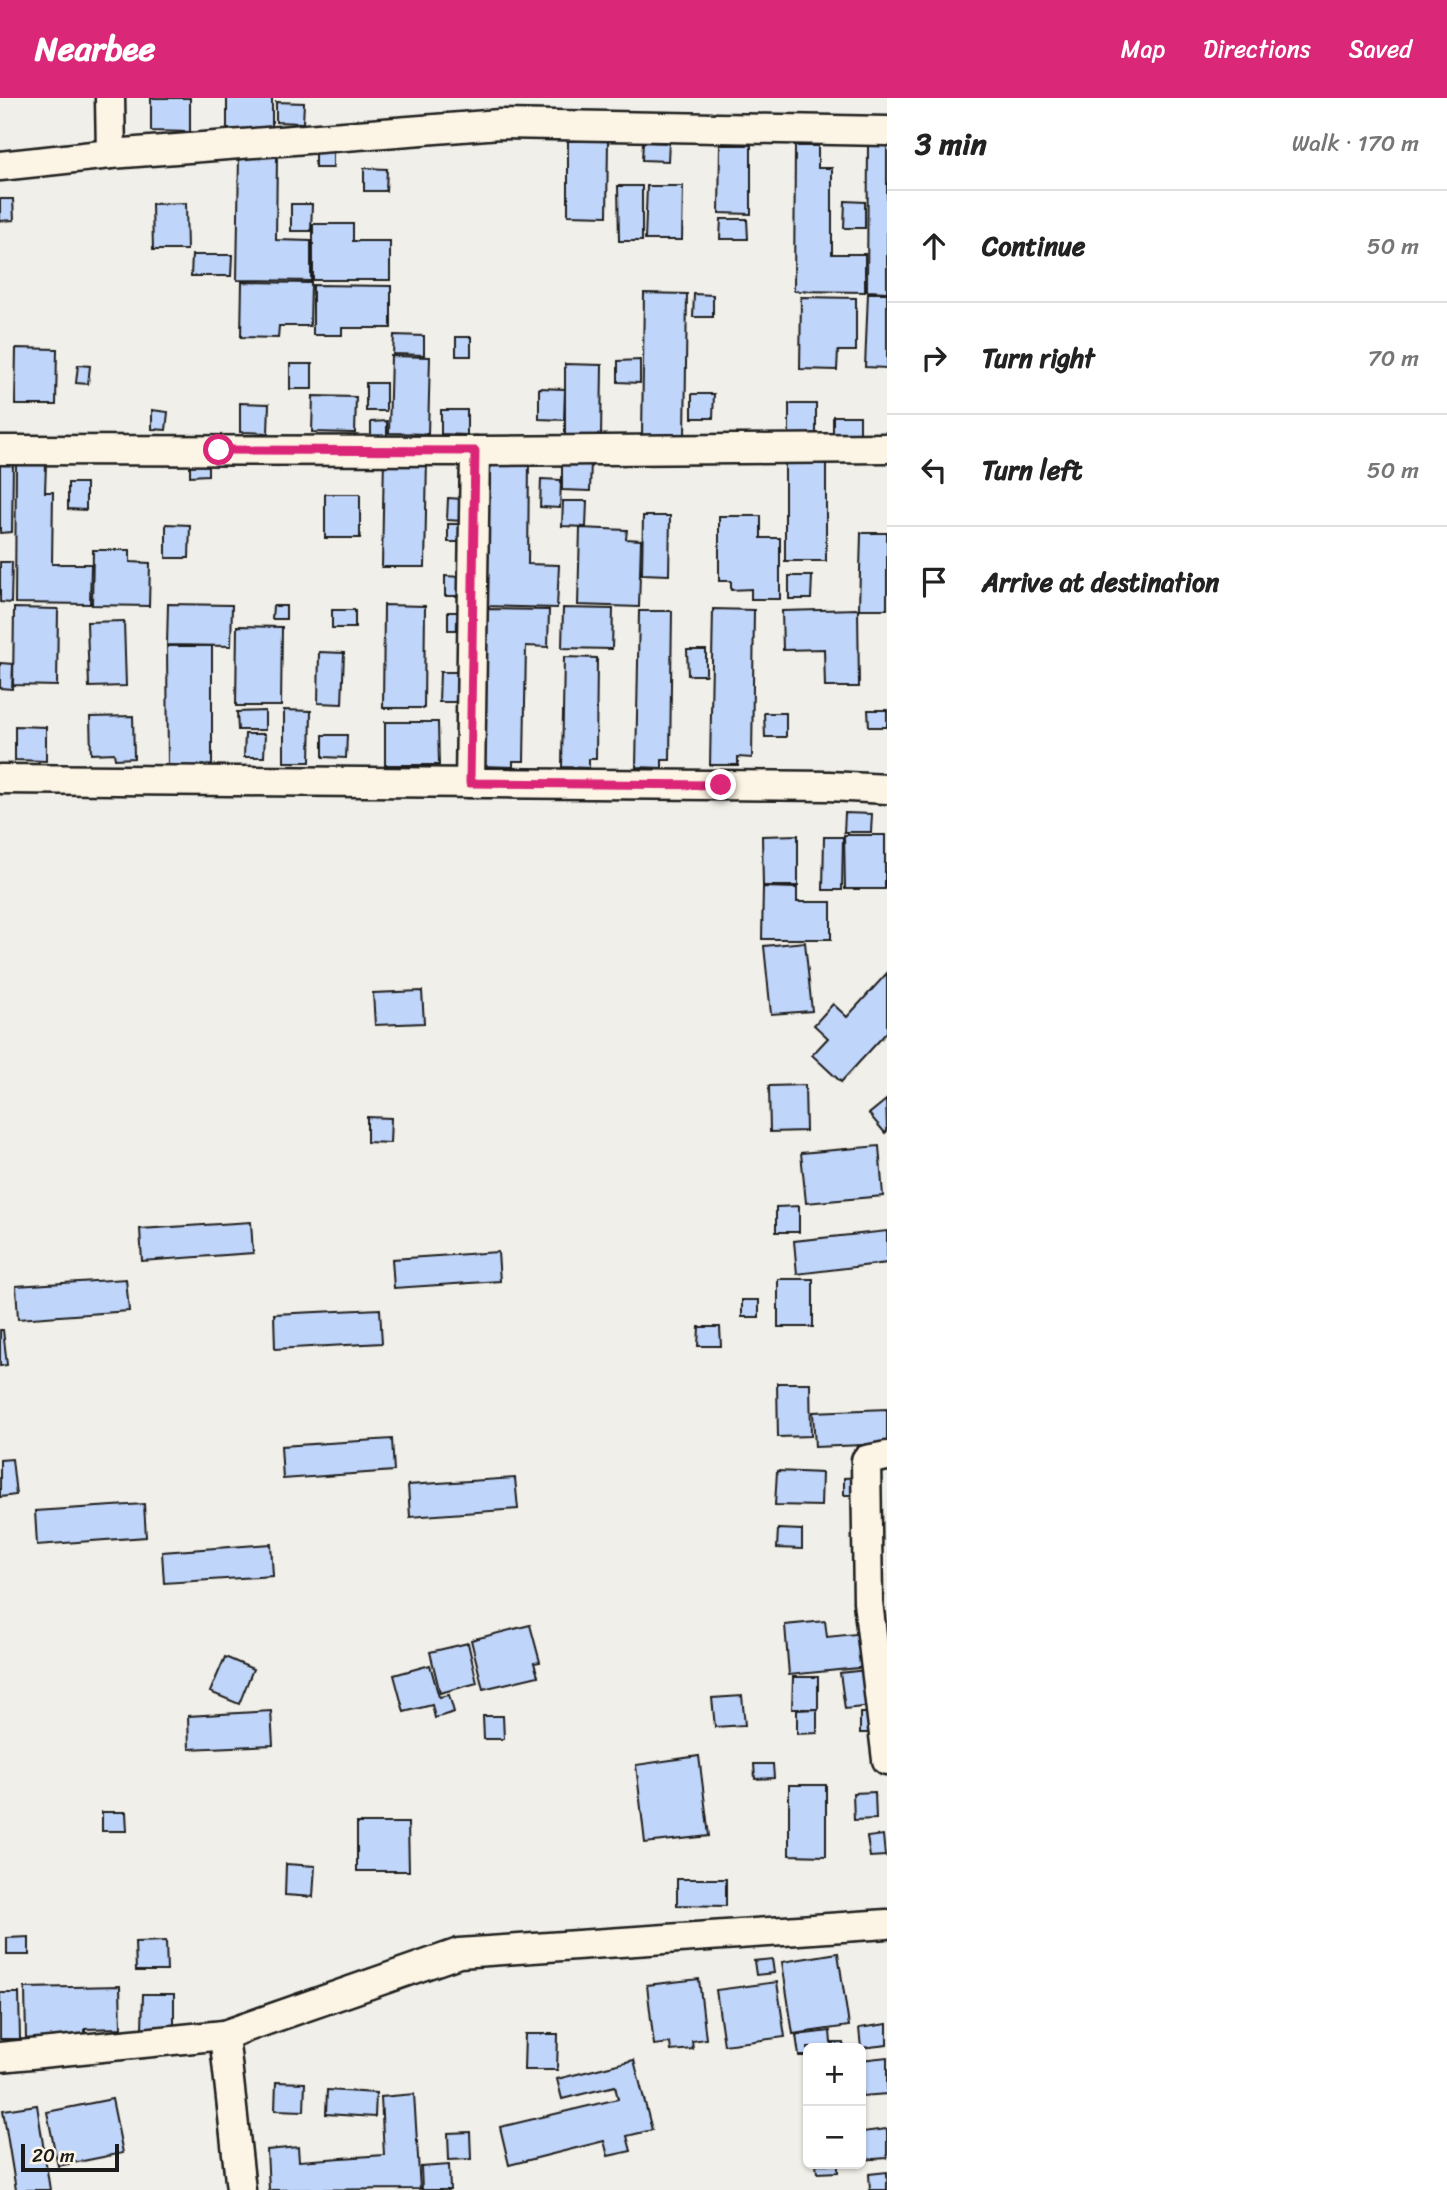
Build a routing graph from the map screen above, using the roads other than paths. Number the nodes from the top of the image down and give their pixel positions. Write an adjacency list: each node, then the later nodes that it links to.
1 (110, 98): 3 (street)
2 (887, 131): 3 (street)
3 (111, 154): 4 (street)
4 (0, 166)
5 (887, 448): 7 (street)
6 (0, 450): 7 (street)
7 (475, 451): 9 (street)
8 (0, 779): 9 (street)
9 (470, 783): 10 (street)
10 (887, 789)
11 (887, 1456): 12 (street)
12 (887, 1760)
13 (887, 1924): 14 (street)
14 (224, 2035): 15 (street); 16 (street)
15 (0, 2057)
16 (241, 2190)

